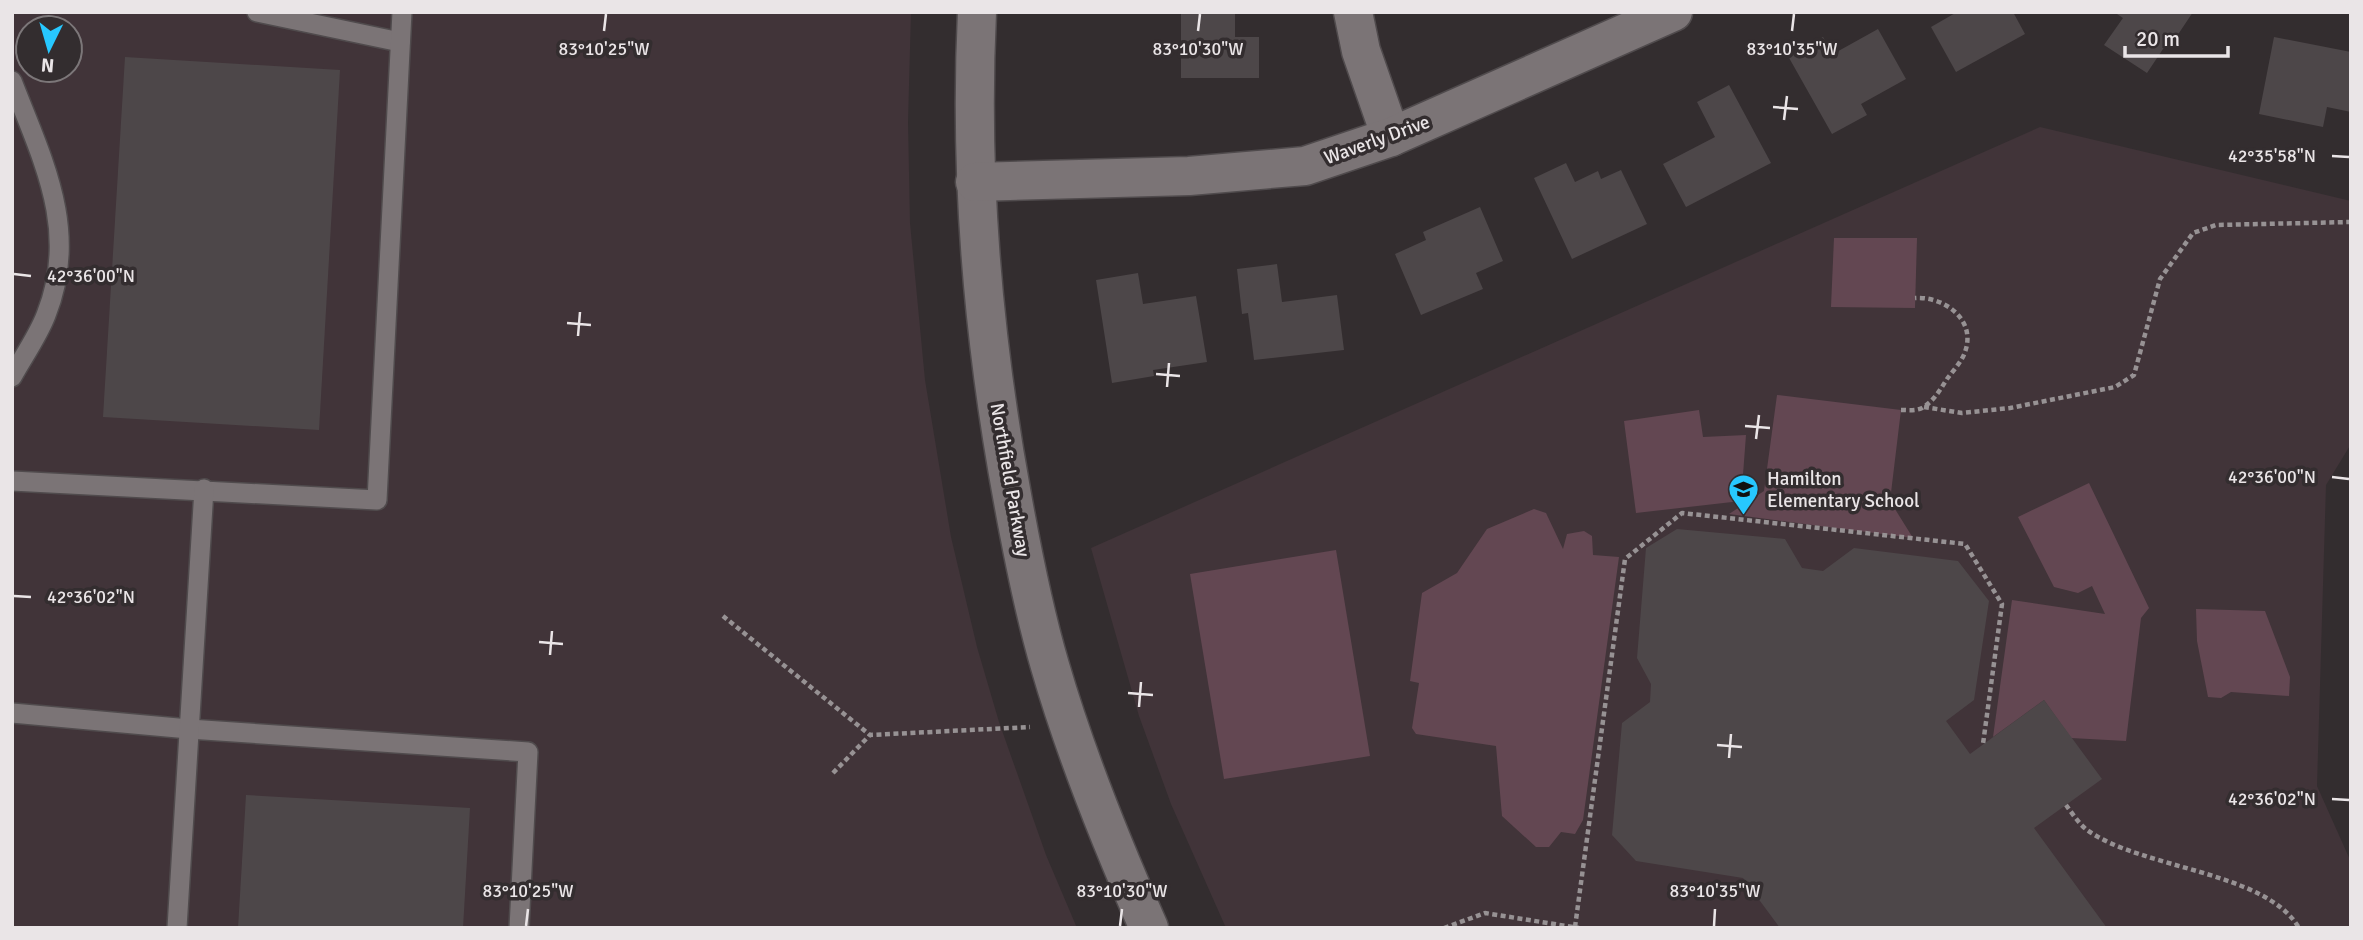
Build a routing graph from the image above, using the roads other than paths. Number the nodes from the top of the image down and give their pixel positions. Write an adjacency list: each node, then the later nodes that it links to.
1 (257, 12): 6 (lane)
2 (402, 12): 6 (lane)
3 (977, 12): 9 (street, Northfield Parkway)
4 (1353, 12): 8 (street)
5 (1673, 12): 8 (street, Waverly Drive)
6 (400, 42): 12 (lane)
7 (12, 81): 10 (lane)
8 (1391, 137): 9 (street, Waverly Drive)
9 (975, 182): 17 (street, Northfield Parkway)
10 (12, 377)
11 (12, 481): 12 (lane)
12 (204, 489): 14 (lane)
13 (12, 713): 14 (lane)
14 (189, 729): 15 (lane); 16 (lane)
15 (177, 928)
16 (519, 928)
17 (1149, 928)

